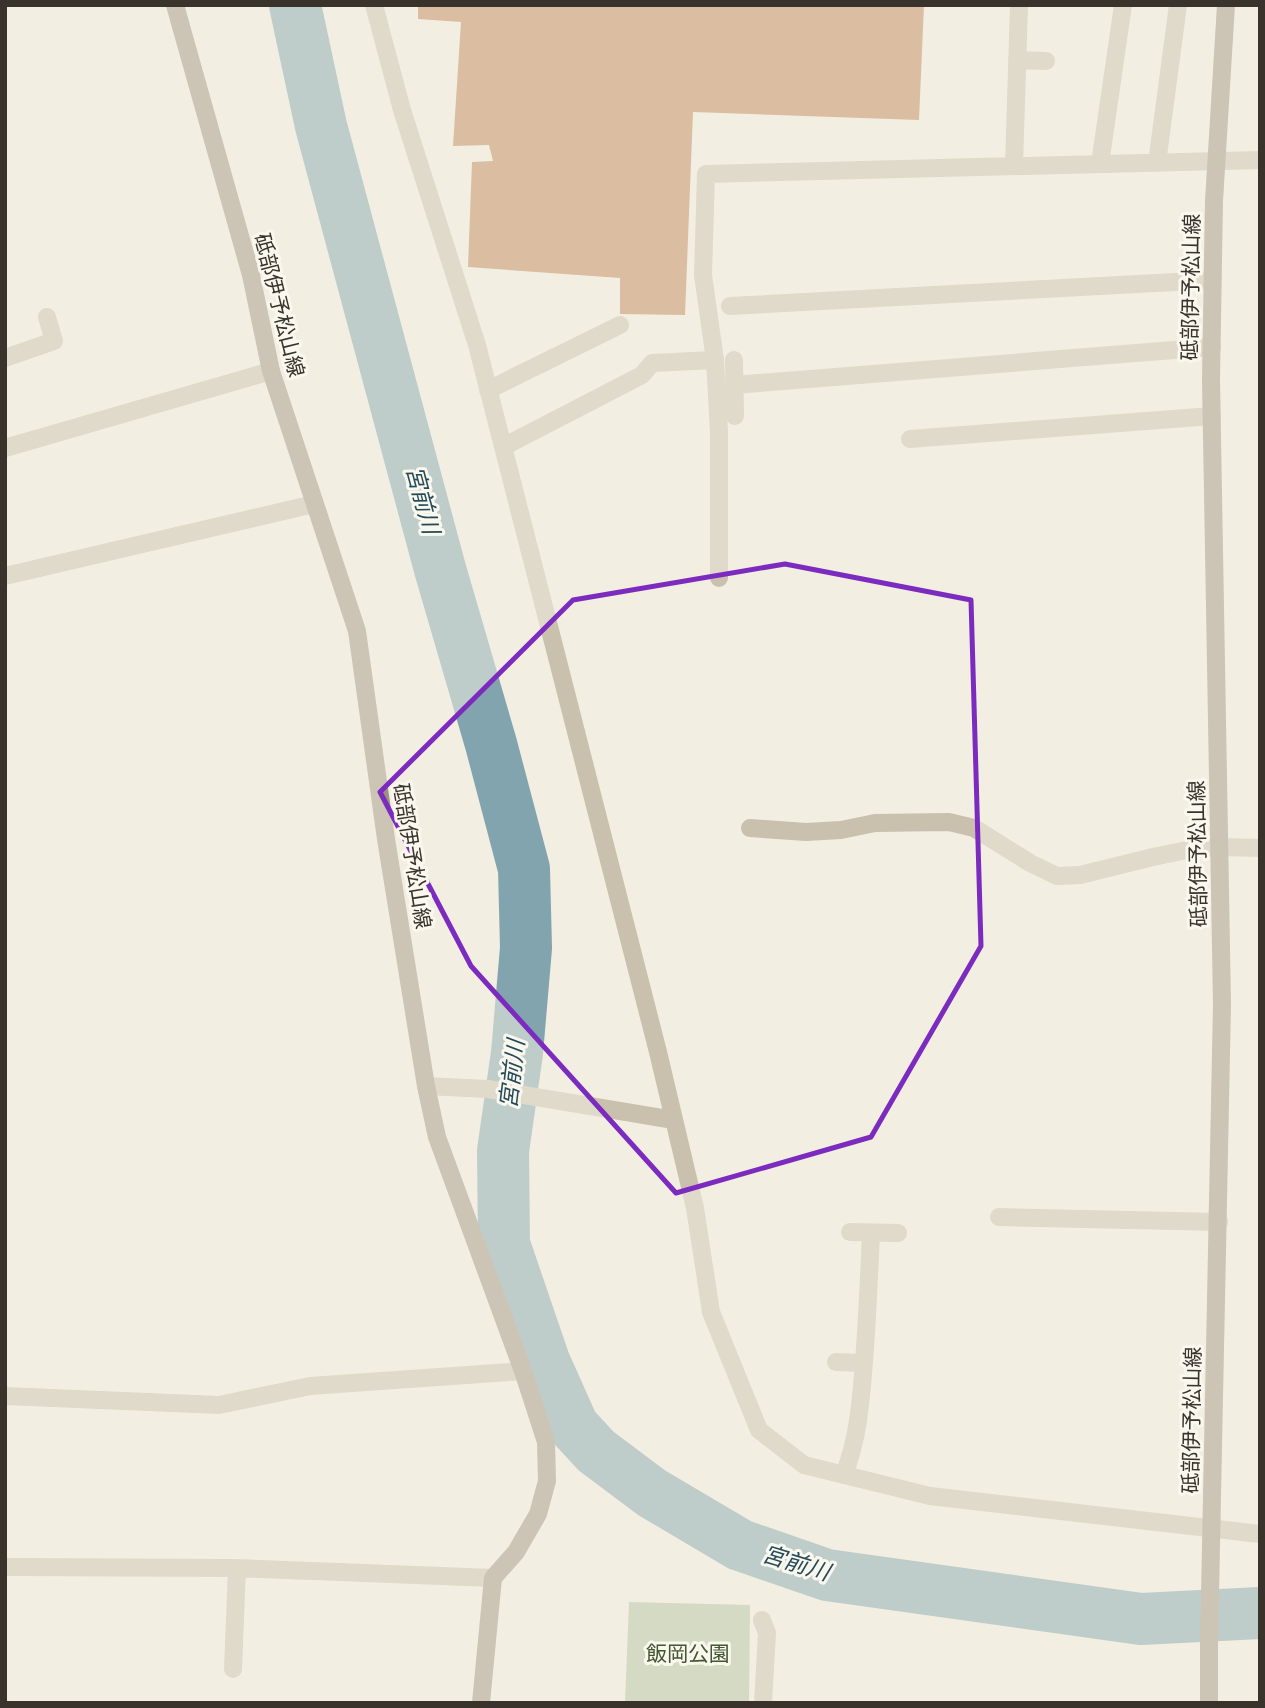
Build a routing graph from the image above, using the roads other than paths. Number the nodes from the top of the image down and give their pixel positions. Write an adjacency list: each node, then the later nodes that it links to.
1 (175, 5): 22 (main road, 砥部伊予松山線)
2 (374, 5): 24 (street)
3 (1019, 5): 7 (street)
4 (1123, 5): 12 (street)
5 (1178, 5): 11 (street)
6 (1226, 5): 10 (main road, 砥部伊予松山線)
7 (1017, 60): 8 (street); 13 (street)
8 (1046, 61)
9 (1260, 160): 10 (street)
10 (1216, 162): 11 (street); 14 (main road, 砥部伊予松山線)
11 (1157, 163): 12 (street)
12 (1100, 164): 13 (street)
13 (1014, 166): 20 (street)
14 (1212, 280): 15 (street); 18 (main road, 砥部伊予松山線)
15 (730, 306)
16 (47, 317): 19 (street)
17 (620, 325): 24 (street)
18 (1212, 347): 23 (street); 26 (main road, 砥部伊予松山線)
19 (5, 358)
20 (715, 360): 28 (street); 32 (street)
21 (734, 360): 23 (street)
22 (271, 371): 29 (street); 30 (main road, 砥部伊予松山線)
23 (734, 385): 25 (street)
24 (488, 390): 28 (street)
25 (735, 416)
26 (1212, 416): 27 (street); 34 (main road, 砥部伊予松山線)
27 (910, 439)
28 (503, 447): 37 (street)
29 (5, 448)
30 (314, 504): 31 (street); 36 (main road, 砥部伊予松山線)
31 (5, 576)
32 (719, 578)
33 (750, 828): 34 (street)
34 (1220, 847): 35 (street); 39 (main road, 砥部伊予松山線)
35 (1260, 848)
36 (426, 1086): 37 (street); 45 (main road, 砥部伊予松山線)
37 (674, 1119): 47 (street)
38 (999, 1217): 39 (street)
39 (1219, 1223): 48 (main road, 砥部伊予松山線)
40 (850, 1232): 41 (street)
41 (871, 1233): 42 (street); 44 (street)
42 (898, 1233)
43 (836, 1363): 44 (street)
44 (864, 1363): 47 (street)
45 (523, 1371): 46 (street); 52 (main road, 砥部伊予松山線)
46 (5, 1396)
47 (844, 1475): 48 (street)
48 (1211, 1528): 49 (street); 57 (main road, 砥部伊予松山線)
49 (1260, 1534)
50 (5, 1567): 51 (street)
51 (237, 1568): 52 (street); 54 (street)
52 (493, 1578): 55 (main road)
53 (762, 1620): 56 (street)
54 (233, 1669)
55 (481, 1703)
56 (763, 1703)
57 (1209, 1703)

